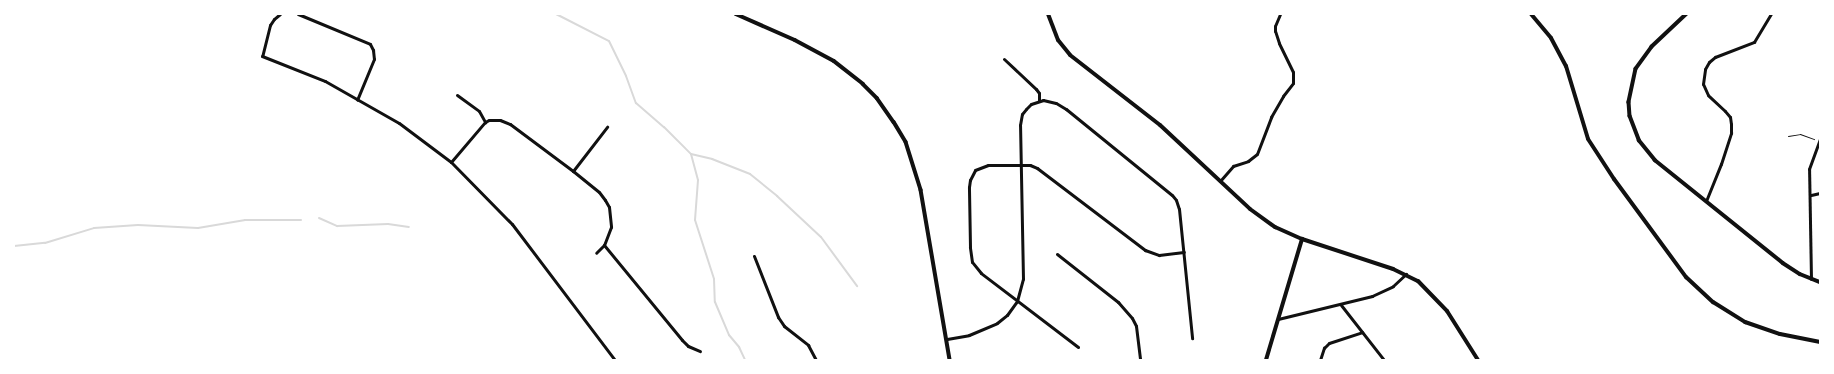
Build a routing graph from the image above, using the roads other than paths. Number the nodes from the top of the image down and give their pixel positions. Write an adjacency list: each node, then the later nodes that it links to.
1 (280, 14): 11 (street)
2 (298, 14): 11 (street)
3 (736, 14): 37 (street)
4 (1048, 14): 19 (main road)
5 (1280, 14): 19 (street)
6 (1531, 14): 38 (main road)
7 (1687, 14): 22 (street)
8 (1771, 14): 22 (street)
9 (1004, 58): 12 (street)
10 (457, 95): 13 (street)
11 (357, 100): 16 (street)
12 (1039, 101): 17 (street); 25 (street)
13 (485, 122): 16 (street); 18 (street)
14 (607, 127): 18 (street)
15 (1819, 140): 21 (street)
16 (451, 162): 41 (street)
17 (1021, 165): 25 (street); 32 (street); 32 (street)
18 (573, 171): 24 (street)
19 (1220, 181): 23 (main road)
20 (1820, 193): 21 (street)
21 (1811, 195): 30 (street)
22 (1706, 201): 30 (street)
23 (1302, 239): 29 (main road); 34 (street)
24 (604, 245): 26 (street); 40 (street)
25 (1184, 252): 36 (street)
26 (596, 253)
27 (1057, 254): 44 (street)
28 (754, 256): 42 (street)
29 (1406, 274): 33 (street); 48 (main road)
30 (1811, 279): 31 (street)
31 (1820, 282)
32 (1017, 301): 37 (street); 39 (street)
33 (1341, 305): 34 (street); 35 (street)
34 (1278, 319): 45 (street)
35 (1362, 332): 46 (street); 47 (street)
36 (1192, 338)
37 (947, 339): 43 (street)
38 (1820, 342)
39 (1078, 347)
40 (700, 351)
41 (615, 360)
42 (816, 360)
43 (950, 360)
44 (1140, 360)
45 (1266, 360)
46 (1320, 360)
47 (1384, 360)
48 (1478, 360)

